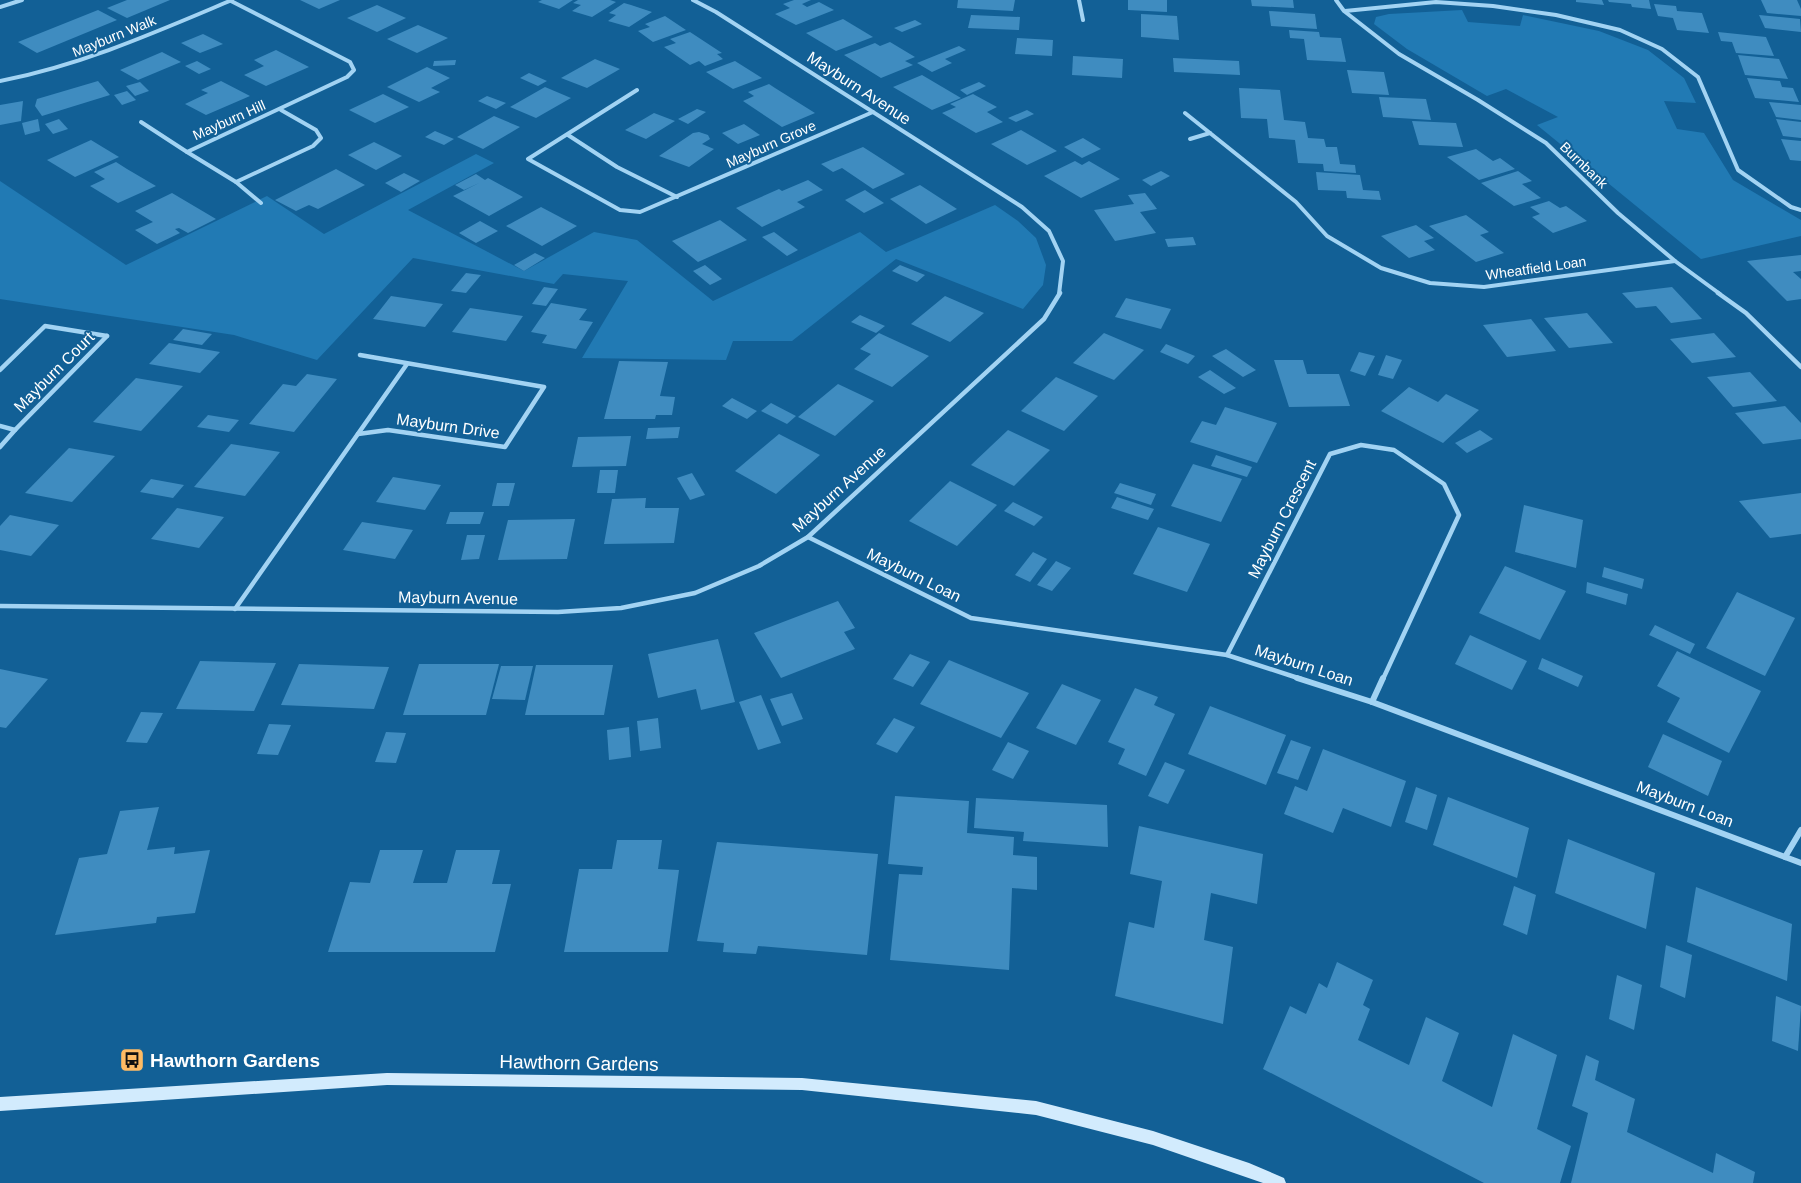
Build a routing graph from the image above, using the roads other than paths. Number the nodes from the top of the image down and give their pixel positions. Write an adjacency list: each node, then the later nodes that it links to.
1 (22, 0): 6 (street)
2 (231, 0): 9 (street, Mayburn Walk); 11 (street, Mayburn Hill)
3 (693, 0): 12 (street, Mayburn Avenue)
4 (1079, 0): 8 (street)
5 (1336, 0): 7 (street, Burnbank)
6 (0, 7)
7 (1344, 11): 22 (street); 23 (street, Burnbank)
8 (1083, 20)
9 (0, 81)
10 (637, 90): 16 (street, Mayburn Grove)
11 (281, 110): 18 (street, Mayburn Hill); 19 (street, Mayburn Hill)
12 (873, 112): 20 (street, Mayburn Grove); 32 (street, Mayburn Avenue)
13 (1185, 113): 15 (street, Wheatfield Loan)
14 (140, 122): 18 (street, Mayburn Hill)
15 (1210, 133): 17 (street); 23 (street, Wheatfield Loan)
16 (568, 135): 20 (street); 20 (street, Mayburn Grove)
17 (1190, 139)
18 (187, 152): 19 (street, Mayburn Hill)
19 (236, 182): 21 (street, Mayburn Hill)
20 (678, 197)
21 (261, 203)
22 (1801, 210)
23 (1674, 261): 26 (street, Burnbank)
24 (360, 355): 25 (street, Mayburn Drive)
25 (407, 364): 30 (street, Mayburn Drive); 30 (street, Mayburn Drive)
26 (1801, 366)
27 (0, 370): 29 (street, Mayburn Court)
28 (0, 426): 29 (street, Mayburn Court)
29 (15, 430): 31 (street, Mayburn Court)
30 (358, 434): 34 (street, Mayburn Drive)
31 (0, 447)
32 (808, 537): 34 (street, Mayburn Avenue); 35 (street, Mayburn Loan)
33 (0, 606): 34 (street, Mayburn Avenue)
34 (235, 609)
35 (1227, 655): 36 (street, Mayburn Loan); 36 (street, Mayburn Crescent)
36 (1372, 702): 38 (street, Mayburn Loan)
37 (1801, 830): 38 (street)
38 (1785, 857): 39 (street, Mayburn Loan)
39 (1801, 863)
40 (0, 1104): 41 (main road, Hawthorn Gardens)
41 (1279, 1183)

